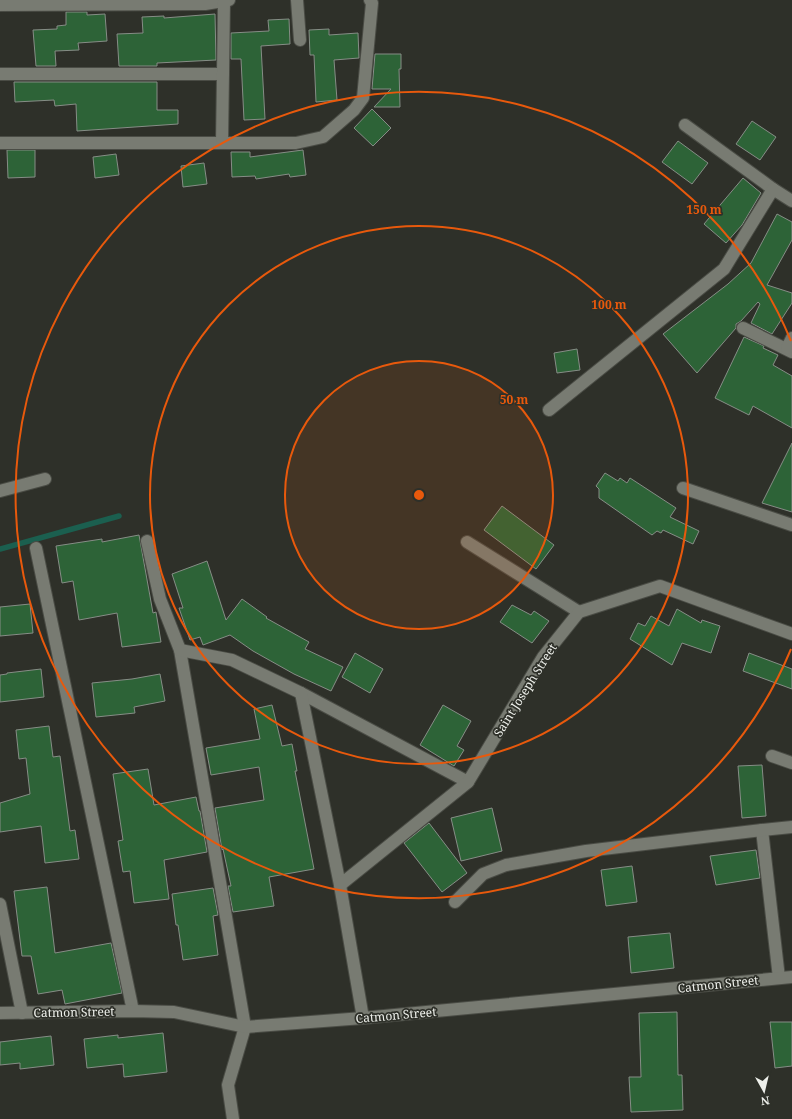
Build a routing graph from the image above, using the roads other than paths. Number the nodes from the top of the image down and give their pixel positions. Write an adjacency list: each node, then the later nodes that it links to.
1 (297, 0): 5 (street)
2 (226, 1): 4 (street); 7 (street)
3 (373, 1): 10 (street)
4 (0, 5)
5 (300, 40)
6 (0, 74): 7 (street)
7 (222, 74): 10 (street)
8 (685, 125): 11 (street)
9 (0, 143): 10 (street)
10 (222, 143)
11 (773, 189): 12 (street); 15 (street)
12 (792, 201)
13 (743, 328): 14 (street)
14 (790, 346)
15 (549, 410)
16 (45, 479): 18 (street)
17 (683, 488): 19 (street)
18 (0, 491)
19 (792, 525)
20 (147, 541): 25 (street)
21 (467, 542): 23 (street)
22 (36, 548): 37 (street)
23 (579, 612): 24 (street); 29 (street, Saint Joseph Street)
24 (792, 634)
25 (180, 650): 26 (street); 41 (street)
26 (301, 693): 29 (street); 32 (street)
27 (772, 756): 28 (street)
28 (792, 763)
29 (468, 782): 32 (street, Saint Joseph Street)
30 (792, 827): 31 (street)
31 (762, 830): 33 (street); 36 (street)
32 (340, 885): 40 (street)
33 (456, 902)
34 (0, 904): 39 (street)
35 (792, 977): 36 (street, Catmon Street)
36 (779, 978): 40 (street, Catmon Street)
37 (133, 1011): 39 (street, Catmon Street); 41 (street, Catmon Street)
38 (0, 1012): 39 (street, Catmon Street)
39 (22, 1013)
40 (363, 1018): 41 (street, Catmon Street)
41 (245, 1027): 42 (street)
42 (233, 1119)

